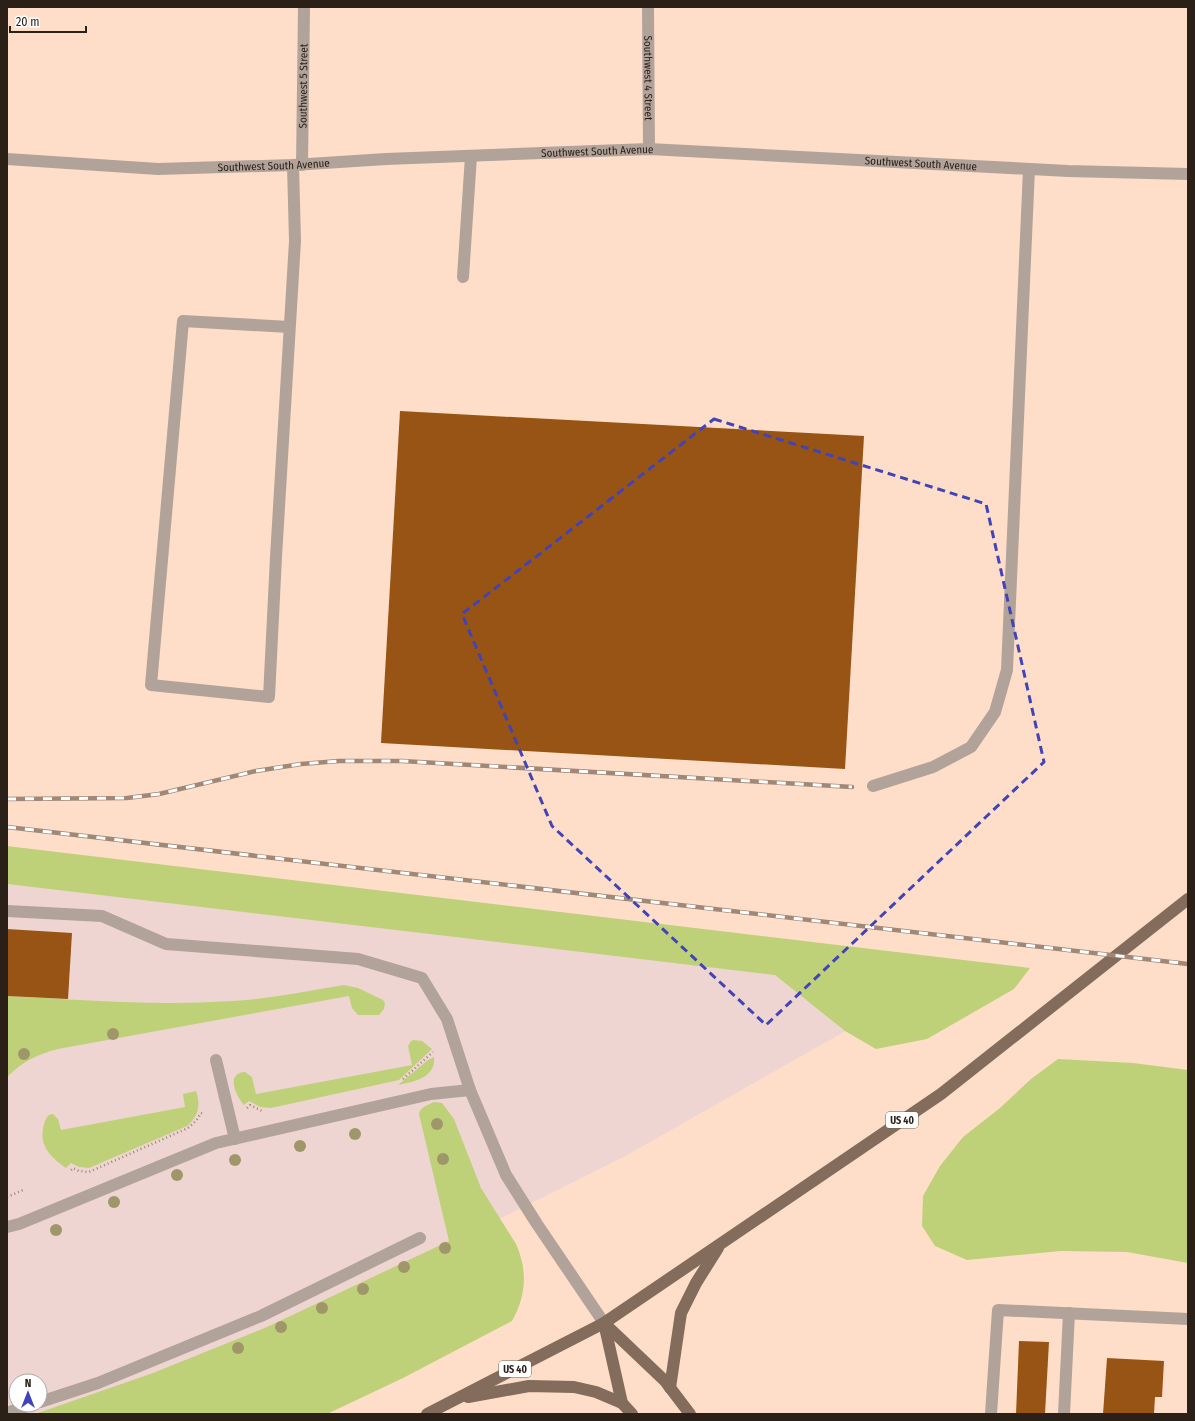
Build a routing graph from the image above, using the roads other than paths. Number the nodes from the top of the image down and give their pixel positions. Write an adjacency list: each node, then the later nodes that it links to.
1 (304, 7): 6 (street, Southwest 5 Street)
2 (648, 7): 3 (street, Southwest 4 Street)
3 (649, 149): 4 (street, Southwest South Avenue); 7 (street, Southwest South Avenue)
4 (471, 156): 6 (street, Southwest South Avenue); 9 (street)
5 (7, 159): 6 (street, Southwest South Avenue)
6 (298, 165): 10 (street, Southwest 5 Street)
7 (1029, 169): 8 (street, Southwest South Avenue); 11 (street)
8 (1188, 174)
9 (463, 277)
10 (289, 327): 10 (street, Southwest 5 Street)
11 (873, 786)
12 (1188, 899): 19 (main road, US 40)
13 (7, 911): 15 (street)
14 (216, 1060): 16 (street)
15 (470, 1090): 16 (street); 22 (street)
16 (235, 1139): 17 (street)
17 (7, 1228)
18 (420, 1238): 24 (street)
19 (721, 1244): 22 (main road, US 40); 23 (main road)
20 (1069, 1313): 21 (street); 30 (street); 31 (street)
21 (1188, 1319)
22 (604, 1323): 23 (main road); 25 (main road, US 40); 26 (main road)
23 (670, 1388): 29 (main road)
24 (48, 1399)
25 (454, 1400): 26 (main road); 27 (main road, US 40)
26 (622, 1403): 28 (main road)
27 (427, 1414)
28 (632, 1414)
29 (690, 1414)
30 (991, 1414)
31 (1064, 1414)

